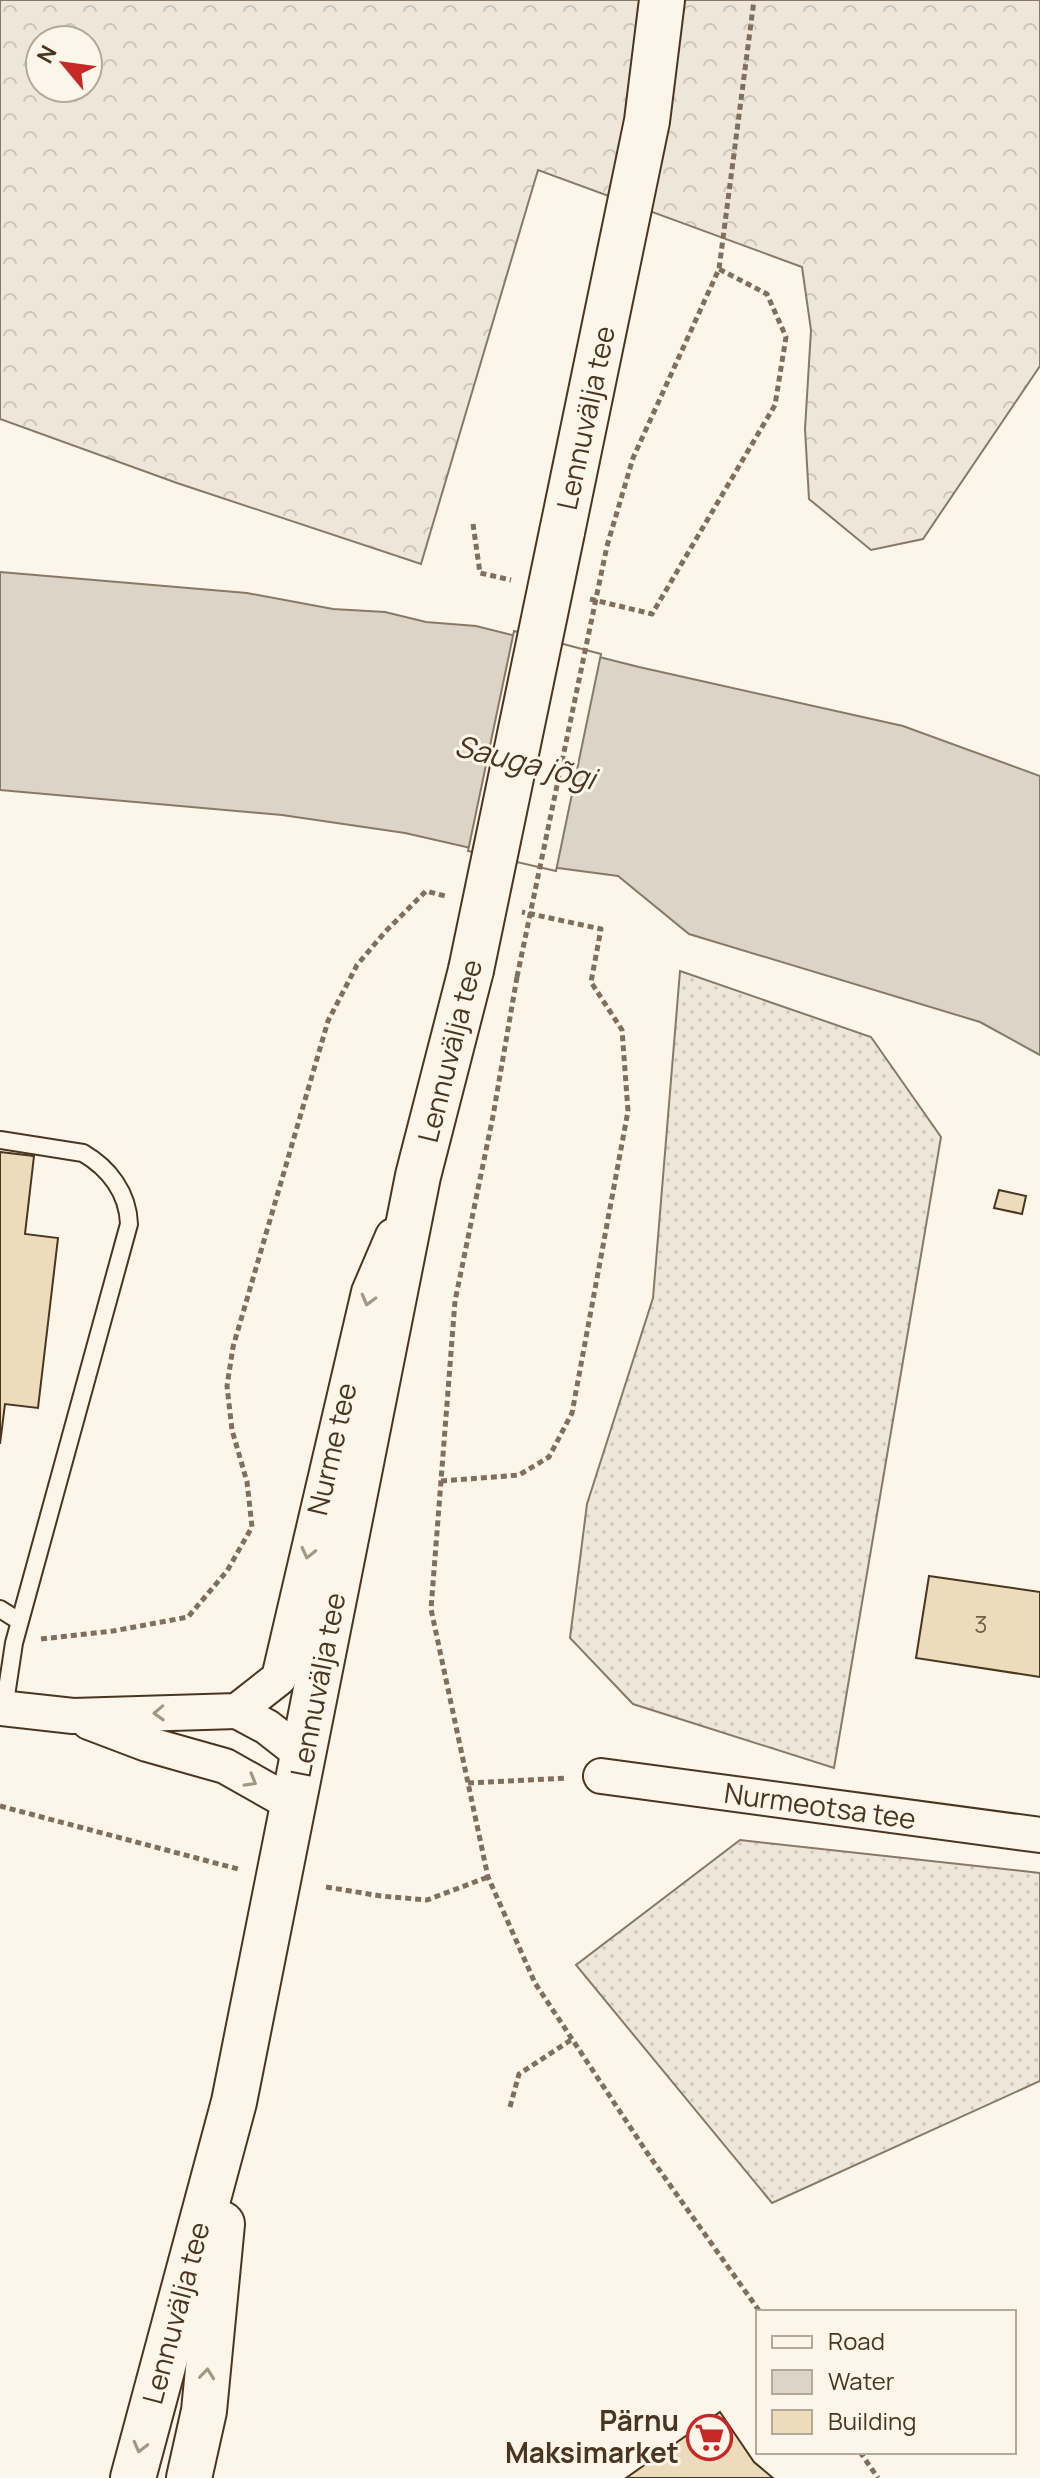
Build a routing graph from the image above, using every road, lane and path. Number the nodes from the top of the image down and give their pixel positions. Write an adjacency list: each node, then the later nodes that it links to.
1 (662, 0): 10 (main road, Lennuvälja tee, bridge)
2 (754, 0): 3 (path)
3 (719, 269): 6 (path); 11 (path, bridge)
4 (473, 524): 5 (path)
5 (523, 583)
6 (581, 597)
7 (455, 898): 14 (path)
8 (513, 910): 11 (path)
9 (0, 1140): 13 (lane)
10 (418, 1176): 16 (street, Nurme tee, one-way to 16); 18 (main road, Lennuvälja tee)
11 (441, 1481): 20 (path)
12 (0, 1609): 13 (lane)
13 (19, 1621): 14 (lane)
14 (14, 1643): 15 (lane)
15 (2, 1709): 17 (street)
16 (237, 1711): 17 (street, one-way to 17); 18 (street)
17 (73, 1716): 21 (street, one-way to 21)
18 (304, 1756): 21 (main road, Lennuvälja tee)
19 (601, 1776): 20 (path); 23 (street, Nurmeotsa tee)
20 (468, 1783): 25 (path)
21 (294, 1805): 28 (main road, Lennuvälja tee)
22 (0, 1806): 24 (path)
23 (1040, 1835)
24 (238, 1869)
25 (488, 1877): 26 (path); 27 (path)
26 (326, 1887)
27 (571, 2040): 29 (path); 30 (path)
28 (234, 2102): 32 (main road, Lennuvälja tee, one-way to 32); 33 (main road, Lennuvälja tee, one-way to 28)
29 (510, 2107)
30 (759, 2310)
31 (861, 2454): 34 (path)
32 (133, 2478)
33 (189, 2478)
34 (878, 2478)

